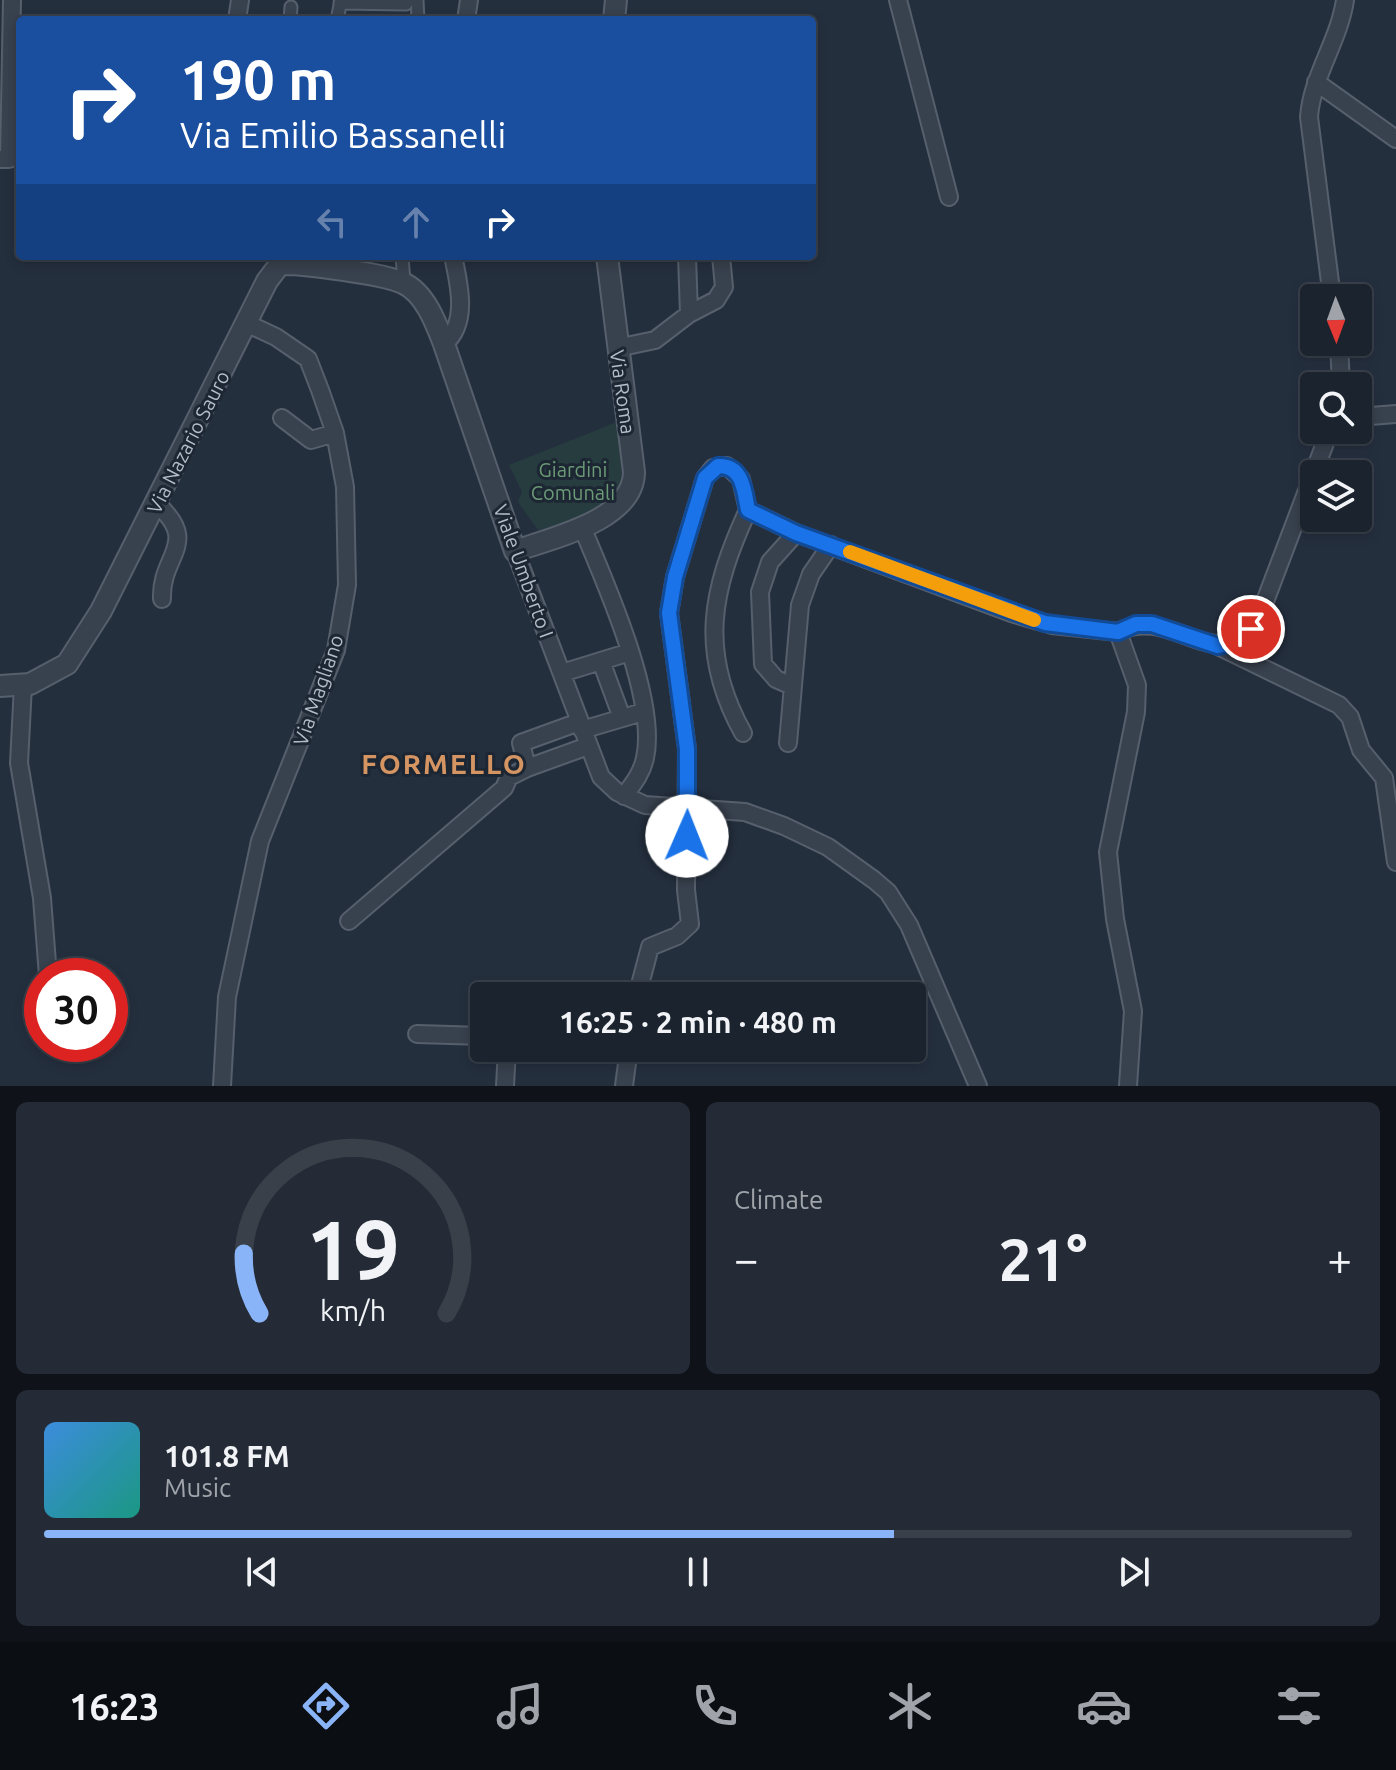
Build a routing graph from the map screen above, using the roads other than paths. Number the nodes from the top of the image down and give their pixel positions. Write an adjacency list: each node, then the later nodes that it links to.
1 (12, 0): 6 (street)
2 (408, 0): 5 (street)
3 (898, 0): 10 (street)
4 (1345, 0): 7 (street)
5 (340, 1)
6 (6, 46): 9 (street)
7 (1316, 82): 8 (street); 18 (street)
8 (1396, 139)
9 (4, 159)
10 (949, 197)
11 (277, 260): 17 (street, Via Nazario Sauro); 20 (street, Via Nazario Sauro)
12 (402, 260): 17 (street)
13 (453, 260): 21 (street)
14 (607, 260): 22 (street, Via Roma)
15 (687, 260): 19 (street)
16 (721, 260): 19 (street)
17 (404, 283): 21 (street, Viale Umberto I)
18 (1330, 284)
19 (689, 314): 22 (street)
20 (248, 324): 26 (street, Via Magliano); 28 (street, Via Nazario Sauro)
21 (444, 344): 33 (street, Viale Umberto I)
22 (617, 348): 30 (street, Via Roma)
23 (1396, 414): 24 (street)
24 (1372, 416)
25 (282, 418): 26 (street)
26 (335, 433): 59 (street, Via Magliano)
27 (1325, 444): 36 (street)
28 (157, 504): 34 (street); 40 (street, Via Nazario Sauro)
29 (748, 510): 31 (street); 46 (street); 50 (street)
30 (582, 527): 33 (street, Via Roma); 37 (street)
31 (796, 533): 32 (street); 42 (street)
32 (831, 545): 35 (street); 42 (street)
33 (515, 551): 39 (street, Viale Umberto I)
34 (162, 599)
35 (1118, 632): 36 (street); 63 (street)
36 (1218, 646): 51 (street)
37 (630, 652): 38 (street); 43 (street)
38 (601, 661): 39 (street); 44 (street)
39 (562, 673): 45 (street, Viale Umberto I)
40 (23, 685): 41 (street, Via Nazario Sauro); 53 (street)
41 (0, 686)
42 (792, 686): 47 (street)
43 (643, 712): 44 (street); 49 (street)
44 (622, 718): 45 (street)
45 (583, 733): 48 (street); 48 (street); 49 (street, Viale Umberto I)
46 (743, 733)
47 (788, 743)
48 (527, 768): 52 (street)
49 (624, 796): 50 (street)
50 (687, 809): 54 (street); 62 (street)
51 (1396, 862)
52 (349, 921)
53 (47, 958)
54 (639, 982)
55 (417, 1034): 56 (street)
56 (470, 1036)
57 (506, 1062): 60 (street)
58 (627, 1062): 61 (street)
59 (222, 1086)
60 (505, 1086)
61 (624, 1086)
62 (978, 1086)
63 (1128, 1086)

